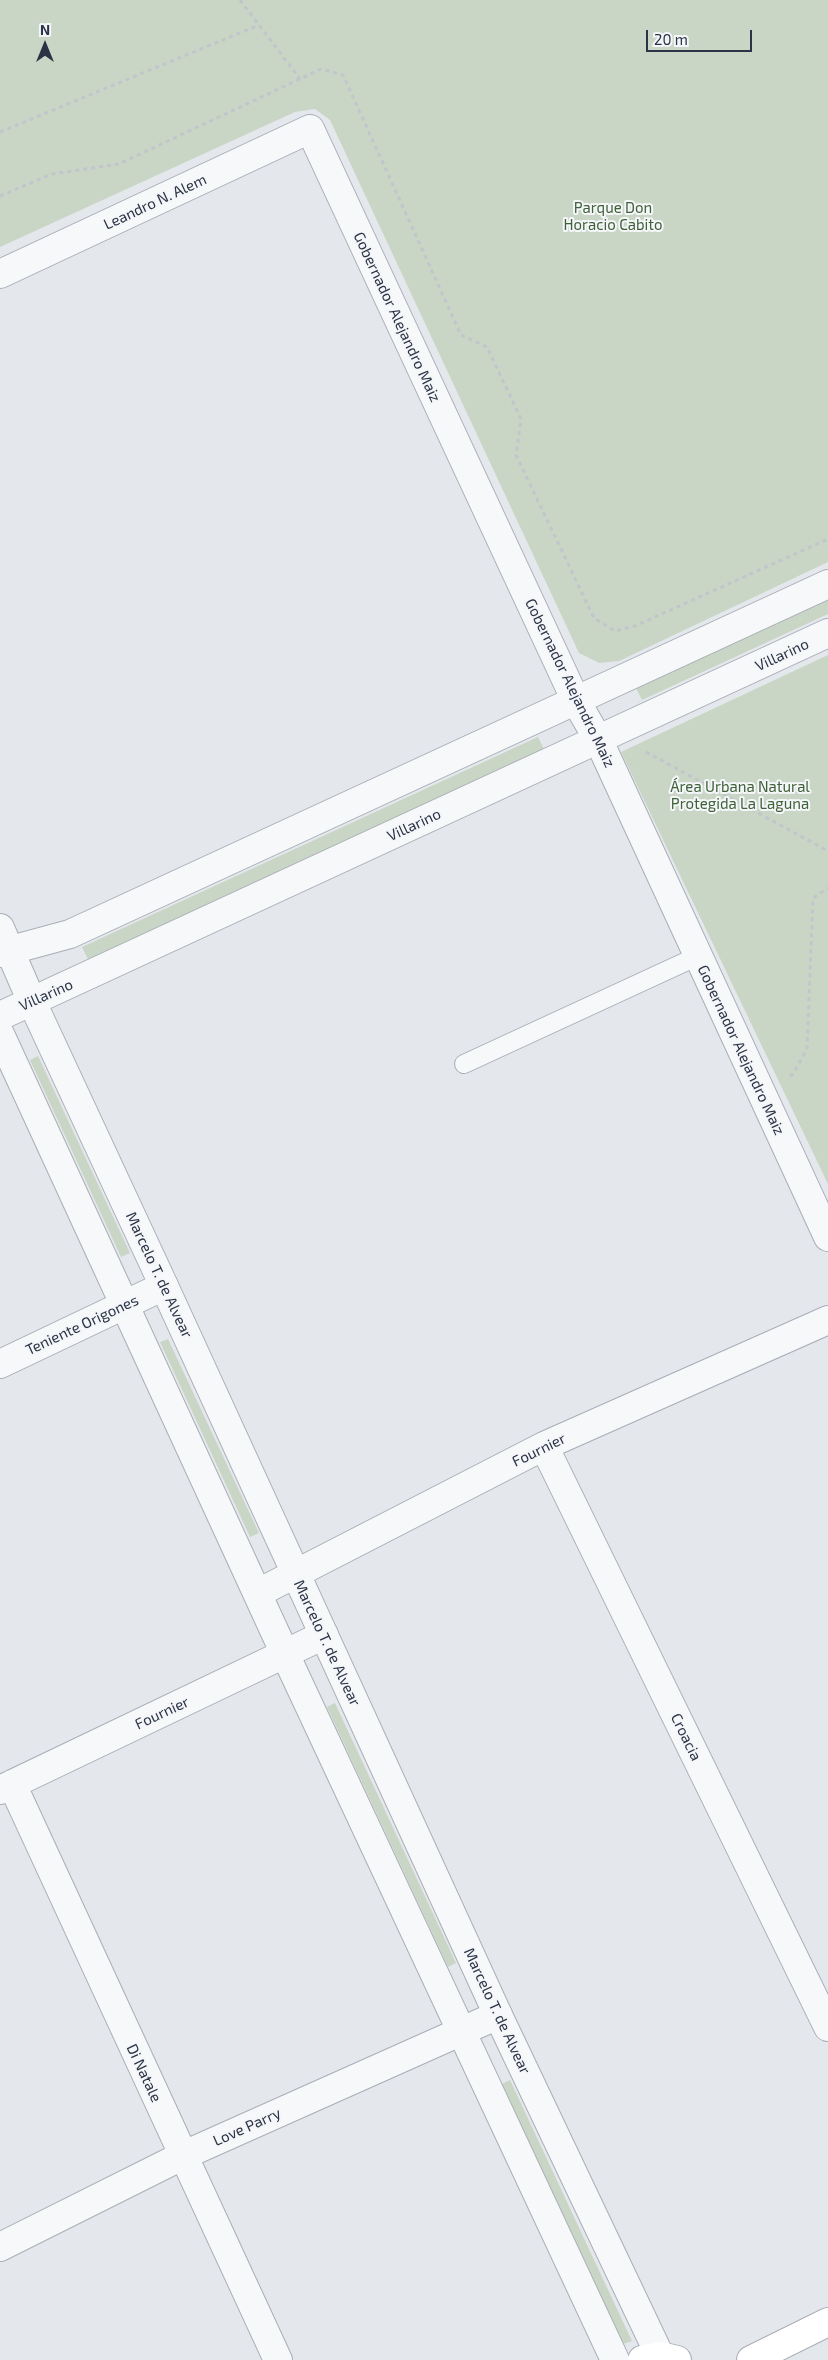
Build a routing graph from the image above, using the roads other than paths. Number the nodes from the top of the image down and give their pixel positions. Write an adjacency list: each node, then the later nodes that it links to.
1 (310, 129): 2 (street, Leandro N. Alem); 5 (street, Gobernador Alejandro Maiz)
2 (0, 274)
3 (828, 584): 5 (street)
4 (828, 633): 6 (street, Villarino)
5 (576, 701): 6 (street, Gobernador Alejandro Maiz); 7 (street)
6 (598, 741): 8 (street, Gobernador Alejandro Maiz); 9 (street, Villarino)
7 (3, 943): 9 (street, Marcelo T. de Alvear)
8 (698, 956): 12 (lane); 13 (street, Gobernador Alejandro Maiz)
9 (32, 1002): 10 (street, Villarino); 14 (street, Marcelo T. de Alvear)
10 (0, 1016)
11 (0, 1034): 15 (street)
12 (464, 1064)
13 (828, 1237)
14 (164, 1286): 15 (street, Teniente Origones); 19 (street, Marcelo T. de Alvear)
15 (125, 1305): 17 (street, Teniente Origones); 20 (street)
16 (828, 1320): 18 (street, Fournier)
17 (0, 1364)
18 (544, 1446): 19 (street, Fournier); 25 (street, Croacia)
19 (296, 1576): 20 (street, Fournier); 21 (street, Marcelo T. de Alvear)
20 (258, 1594): 22 (street)
21 (324, 1635): 22 (street, Fournier); 24 (street, Marcelo T. de Alvear)
22 (285, 1654): 23 (street, Fournier); 26 (street)
23 (6, 1787): 27 (street, Di Natale)
24 (498, 2016): 26 (street, Love Parry); 30 (street, Marcelo T. de Alvear)
25 (828, 2027)
26 (460, 2032): 27 (street, Love Parry); 32 (street)
27 (182, 2156): 28 (street, Love Parry); 31 (street, Di Natale)
28 (0, 2247)
29 (828, 2322): 33 (main road)
30 (660, 2359)
31 (278, 2360)
32 (615, 2360)
33 (751, 2360)

